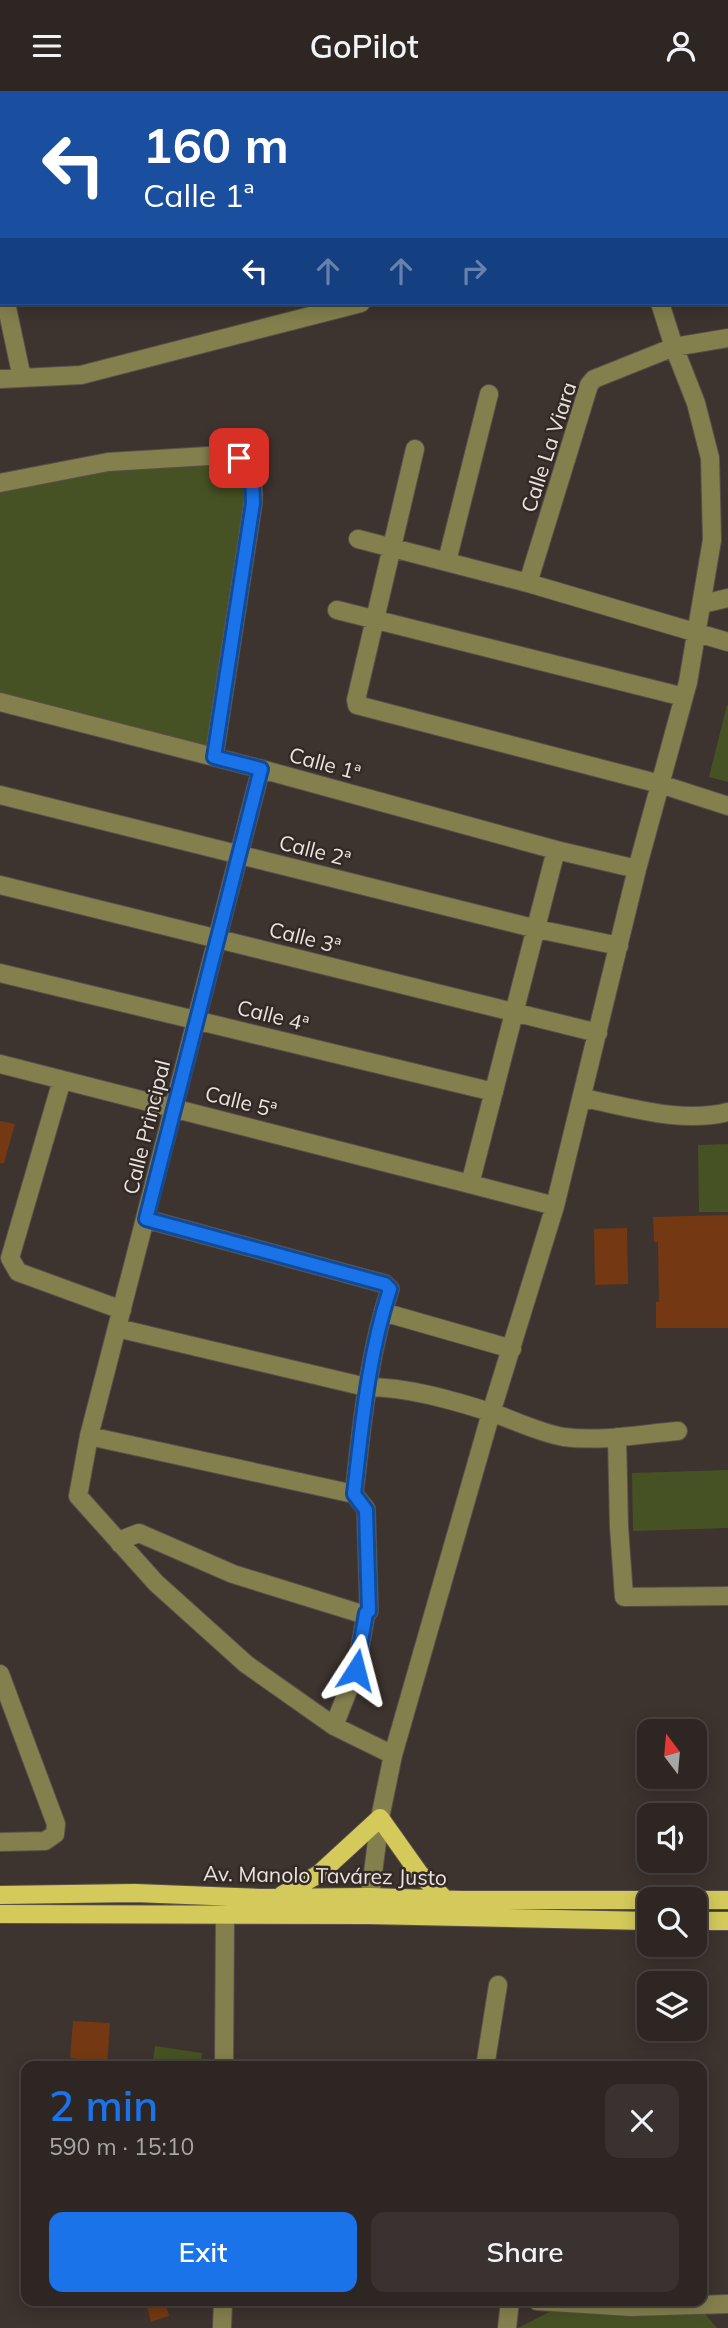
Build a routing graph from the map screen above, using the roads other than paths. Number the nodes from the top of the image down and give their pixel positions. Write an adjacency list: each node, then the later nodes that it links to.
1 (6, 305): 7 (street)
2 (350, 305): 7 (street)
3 (661, 305): 5 (street)
4 (728, 338): 5 (street, Calle La Viara)
5 (674, 347): 14 (street, Calle La Viara); 16 (street)
6 (0, 379): 7 (street)
7 (22, 379)
8 (489, 394): 13 (street)
9 (415, 449): 12 (street)
10 (0, 483): 23 (street)
11 (358, 539): 12 (street)
12 (392, 547): 13 (street); 18 (street)
13 (447, 561): 14 (street)
14 (528, 583): 19 (street)
15 (728, 598): 16 (street)
16 (702, 604): 19 (street)
17 (337, 610): 18 (street)
18 (375, 618): 21 (street); 25 (street)
19 (697, 633): 20 (street); 21 (street)
20 (728, 642)
21 (684, 697): 25 (street)
22 (0, 702): 23 (street, Calle 1ª)
23 (214, 757): 24 (street, Calle 1ª)
24 (261, 769): 28 (street, Calle 1ª); 29 (street, Calle Principal)
25 (660, 784): 27 (street); 30 (street)
26 (0, 795): 29 (street, Calle 2ª)
27 (728, 806)
28 (556, 850): 30 (street, Calle 1ª); 32 (street)
29 (239, 855): 32 (street, Calle 2ª); 33 (street, Calle Principal)
30 (637, 869): 34 (street)
31 (0, 885): 33 (street, Calle 3ª)
32 (537, 929): 34 (street, Calle 2ª); 36 (street)
33 (218, 938): 36 (street, Calle 3ª); 37 (street, Calle Principal)
34 (619, 946): 38 (street)
35 (0, 973): 37 (street, Calle 4ª)
36 (514, 1013): 38 (street, Calle 3ª); 41 (street)
37 (197, 1020): 41 (street, Calle 4ª); 43 (street, Calle Principal)
38 (598, 1033): 42 (street)
39 (0, 1064): 40 (street, Calle 5ª)
40 (62, 1080): 43 (street, Calle 5ª); 48 (street)
41 (494, 1092): 45 (street)
42 (583, 1098): 44 (street); 46 (street)
43 (174, 1107): 45 (street, Calle 5ª); 47 (street, Calle Principal)
44 (728, 1112)
45 (470, 1184): 46 (street, Calle 5ª)
46 (555, 1206): 51 (street)
47 (146, 1219): 48 (street, Calle Principal); 49 (street)
48 (122, 1310): 50 (street, Calle Principal)
49 (383, 1312): 51 (street); 52 (street)
50 (117, 1328): 52 (street); 55 (street, Calle Principal)
51 (512, 1349): 53 (street)
52 (366, 1387): 53 (street); 57 (street)
53 (491, 1413): 56 (street); 63 (street)
54 (678, 1431): 56 (street)
55 (89, 1436): 57 (street); 58 (street, Calle Principal)
56 (617, 1437): 59 (street)
57 (354, 1494): 60 (street)
58 (120, 1544): 60 (street); 62 (street)
59 (728, 1596)
60 (366, 1613): 62 (street)
61 (0, 1674): 65 (street)
62 (334, 1726): 63 (street)
63 (393, 1755): 64 (street)
64 (380, 1818): 67 (main road); 68 (main road); 72 (street)
65 (0, 1842)
66 (0, 1895): 67 (main road, Av. Manolo Tavárez Justo)
67 (279, 1897): 72 (main road, Av. Manolo Tavárez Justo)
68 (445, 1899): 69 (main road, Av. Manolo Tavárez Justo); 72 (main road, Av. Manolo Tavárez Justo)
69 (637, 1900)
70 (707, 1900): 71 (main road)
71 (728, 1900)
72 (369, 1906): 74 (main road, Av. Manolo Tavárez Justo); 75 (main road, Av. Manolo Tavárez Justo)
73 (0, 1914): 74 (main road, Av. Manolo Tavárez Justo)
74 (225, 1916): 79 (street)
75 (637, 1920)
76 (707, 1921): 77 (main road)
77 (728, 1921)
78 (498, 1985): 80 (street)
79 (224, 2061)
80 (486, 2061)
81 (728, 2304): 82 (street)
82 (707, 2305)
83 (223, 2306): 87 (street)
84 (509, 2306): 88 (street)
85 (615, 2306): 86 (street)
86 (663, 2306)
87 (222, 2328)
88 (507, 2328)

